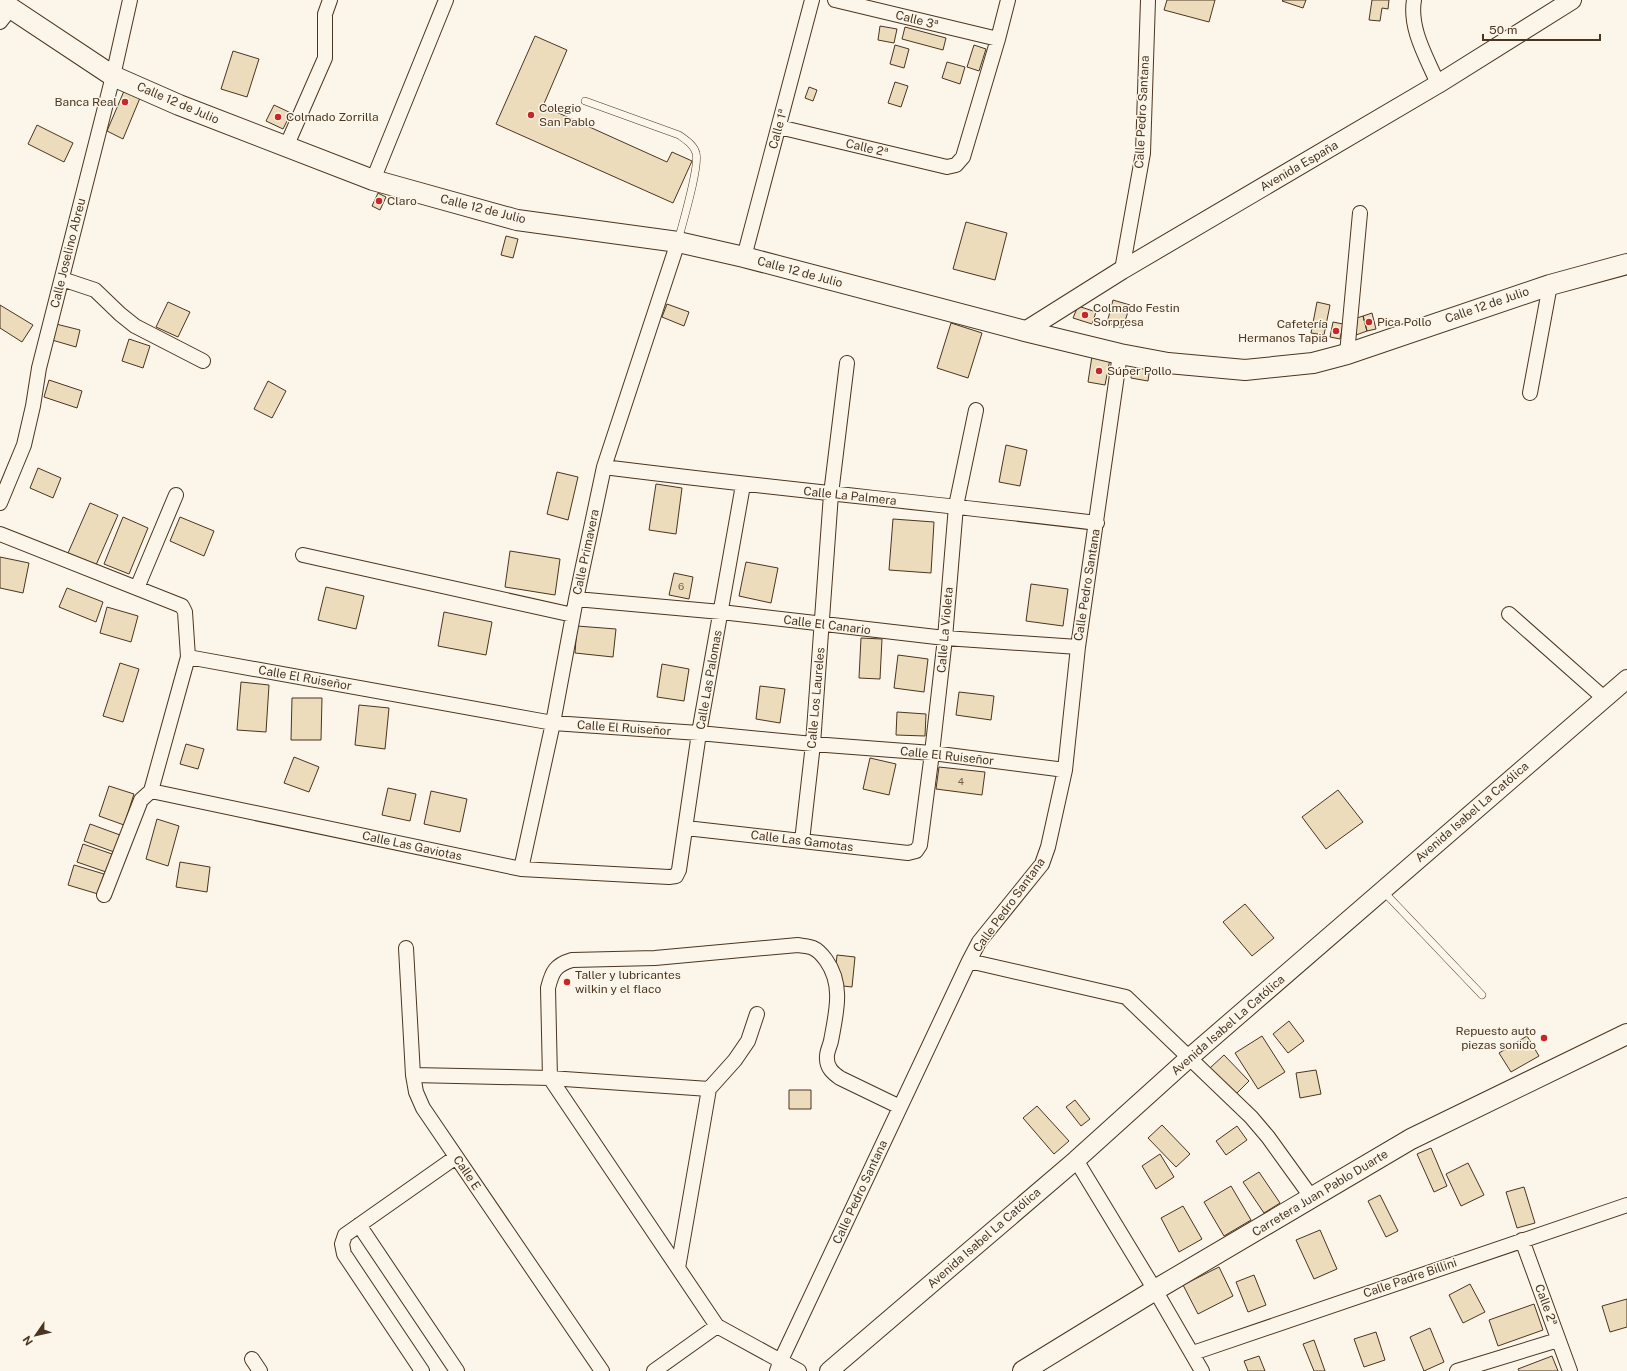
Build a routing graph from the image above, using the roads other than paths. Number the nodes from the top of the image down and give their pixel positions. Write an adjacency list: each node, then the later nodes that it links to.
1 (130, 0): 12 (street, Calle Joselino Abreu)
2 (330, 0): 16 (street)
3 (446, 0): 17 (street)
4 (812, 0): 15 (street, Calle 1ª)
5 (835, 0): 11 (street, Calle 3ª)
6 (1008, 0): 11 (street)
7 (1148, 0): 22 (street, Calle Pedro Santana)
8 (1414, 0): 13 (street)
9 (1572, 0): 13 (street, Avenida España)
10 (4, 10): 12 (main road, Calle 12 de Julio)
11 (998, 39): 15 (street, Calle 2ª)
12 (113, 76): 16 (main road, Calle 12 de Julio); 23 (street, Calle Joselino Abreu)
13 (1438, 84): 22 (street, Avenida España)
14 (585, 101): 19 (lane)
15 (779, 127): 20 (street, Calle 1ª)
16 (286, 147): 17 (main road, Calle 12 de Julio)
17 (374, 180): 19 (main road, Calle 12 de Julio)
18 (1360, 213): 27 (street)
19 (678, 242): 20 (main road, Calle 12 de Julio); 32 (street, Calle Primavera)
20 (744, 257): 25 (main road, Calle 12 de Julio)
21 (1627, 264): 24 (main road, Calle 12 de Julio)
22 (1122, 270): 25 (street, Avenida España)
23 (62, 279): 28 (street); 36 (street, Calle Joselino Abreu)
24 (1550, 284): 27 (main road, Calle 12 de Julio); 30 (street)
25 (1025, 332): 26 (main road, Calle 12 de Julio)
26 (1120, 354): 27 (main road, Calle 12 de Julio); 38 (street, Calle Pedro Santana)
27 (1347, 354)
28 (203, 361)
29 (847, 363): 34 (street, Calle Los Laureles)
30 (1530, 393)
31 (976, 410): 37 (street, Calle La Violeta)
32 (604, 467): 33 (street, Calle La Palmera); 42 (street, Calle Primavera)
33 (743, 485): 34 (street, Calle La Palmera); 43 (street, Calle Las Palomas)
34 (831, 494): 37 (street, Calle La Palmera); 46 (street, Calle Los Laureles)
35 (176, 495): 41 (street)
36 (0, 503)
37 (956, 506): 38 (street, Calle La Palmera); 47 (street, Calle La Violeta)
38 (1096, 523): 48 (street, Calle Pedro Santana)
39 (0, 534): 41 (street)
40 (304, 555): 45 (street)
41 (137, 588): 49 (street)
42 (576, 599): 43 (street, Calle El Canario); 45 (street, Calle Primavera)
43 (722, 612): 46 (street, Calle El Canario); 53 (street, Calle Las Palomas)
44 (1509, 614): 51 (street)
45 (573, 615): 52 (street, Calle Primavera)
46 (822, 624): 47 (street, Calle El Canario); 54 (street, Calle Los Laureles)
47 (945, 638): 48 (street, Calle El Canario); 55 (street, Calle La Violeta)
48 (1078, 648): 56 (street, Calle Pedro Santana)
49 (188, 657): 52 (street, Calle El Ruiseñor); 57 (street)
50 (1627, 679): 51 (street, Avenida Isabel La Católica)
51 (1604, 698): 63 (street, Avenida Isabel La Católica)
52 (553, 723): 53 (street, Calle El Ruiseñor); 61 (street, Calle Primavera)
53 (699, 733): 54 (street, Calle El Ruiseñor); 58 (street, Calle Las Palomas)
54 (813, 744): 55 (street, Calle El Ruiseñor); 59 (street, Calle Los Laureles)
55 (932, 753): 56 (street, Calle El Ruiseñor); 60 (street, Calle La Violeta)
56 (1065, 770): 66 (street, Calle Pedro Santana)
57 (151, 791): 61 (street, Calle Las Gaviotas); 64 (street)
58 (686, 828): 59 (street, Calle Las Gamotas); 62 (street, Calle Las Palomas)
59 (802, 841): 60 (street, Calle Las Gamotas)
60 (916, 851)
61 (522, 869): 62 (street, Calle Las Gaviotas)
62 (676, 876)
63 (1383, 891): 67 (lane); 70 (street, Avenida Isabel La Católica)
64 (104, 895)
65 (406, 948): 71 (street, Calle E)
66 (969, 961): 70 (street); 74 (street, Calle Pedro Santana)
67 (1482, 996)
68 (757, 1014): 73 (street)
69 (1627, 1034): 77 (main road, Carretera Juan Pablo Duarte)
70 (1190, 1058): 76 (street, Avenida Isabel La Católica); 77 (street)
71 (413, 1075): 72 (street); 75 (street, Calle E)
72 (550, 1078): 73 (street); 74 (street); 81 (street)
73 (709, 1088): 81 (street)
74 (900, 1107): 87 (street, Calle Pedro Santana)
75 (456, 1156): 79 (street); 92 (street, Calle E)
76 (1076, 1160): 82 (street); 95 (street, Avenida Isabel La Católica)
77 (1312, 1198): 82 (main road, Carretera Juan Pablo Duarte)
78 (1627, 1205): 80 (street, Calle Padre Billini)
79 (359, 1225): 90 (street); 91 (street)
80 (1522, 1240): 84 (street, Calle 2ª); 85 (street, Calle Padre Billini)
81 (678, 1268): 83 (street)
82 (1155, 1290): 85 (street); 96 (main road, Carretera Juan Pablo Duarte)
83 (717, 1326): 87 (street); 93 (street)
84 (1558, 1340): 88 (street); 99 (street, Calle 2ª)
85 (1193, 1353): 97 (street)
86 (252, 1359): 89 (street)
87 (779, 1366): 94 (street)
88 (1481, 1367): 98 (street)
89 (260, 1371)
90 (422, 1371)
91 (456, 1371)
92 (602, 1371)
93 (654, 1371)
94 (799, 1371)
95 (829, 1371)
96 (1023, 1371)
97 (1202, 1371)
98 (1457, 1371)
99 (1570, 1371)

